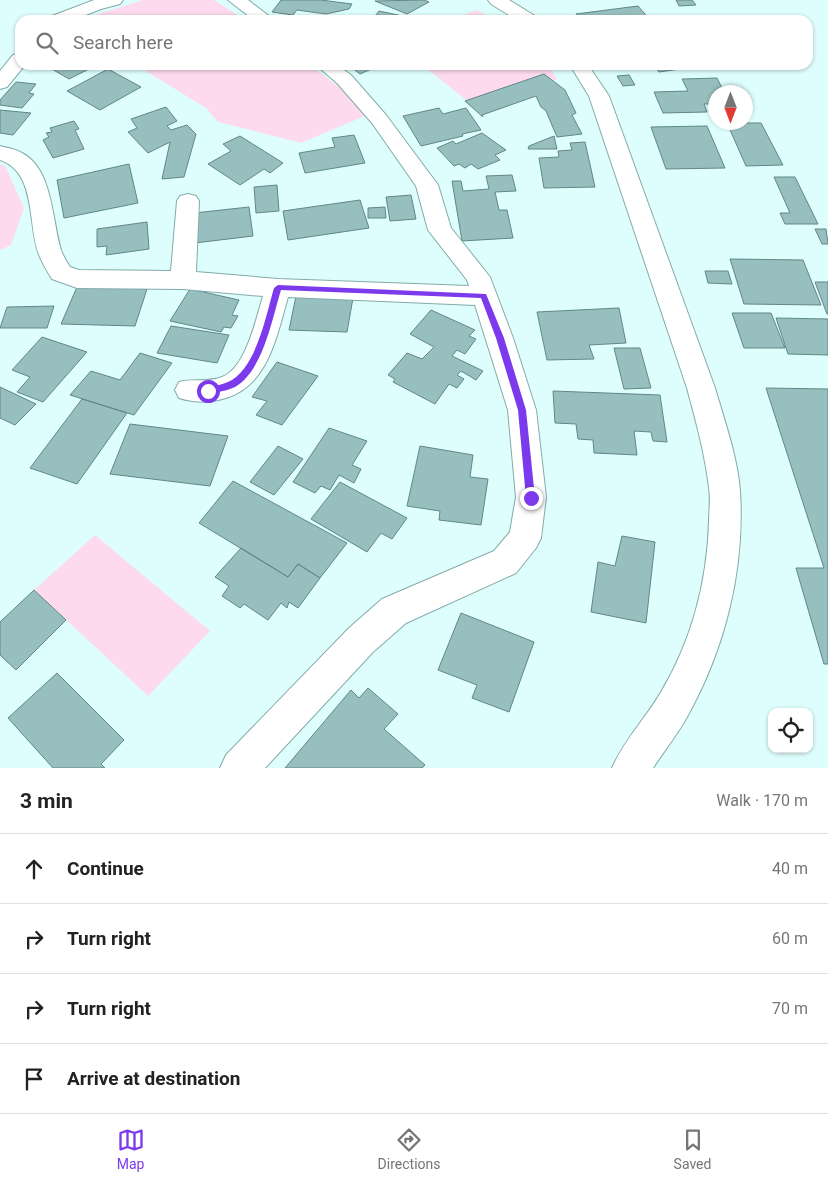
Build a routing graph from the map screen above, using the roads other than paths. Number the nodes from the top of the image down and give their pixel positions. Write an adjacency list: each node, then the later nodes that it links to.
1 (114, 0): 4 (street)
2 (237, 0): 5 (street)
3 (497, 0): 6 (street)
4 (70, 15)
5 (258, 15)
6 (521, 15)
7 (15, 64): 10 (street)
8 (332, 70): 15 (street)
9 (582, 70): 18 (street)
10 (0, 83)
11 (0, 153): 13 (street)
12 (188, 201): 13 (street)
13 (183, 280): 14 (street)
14 (278, 288): 15 (street); 16 (street)
15 (483, 296): 17 (street)
16 (189, 390)
17 (239, 768)
18 (631, 768)

